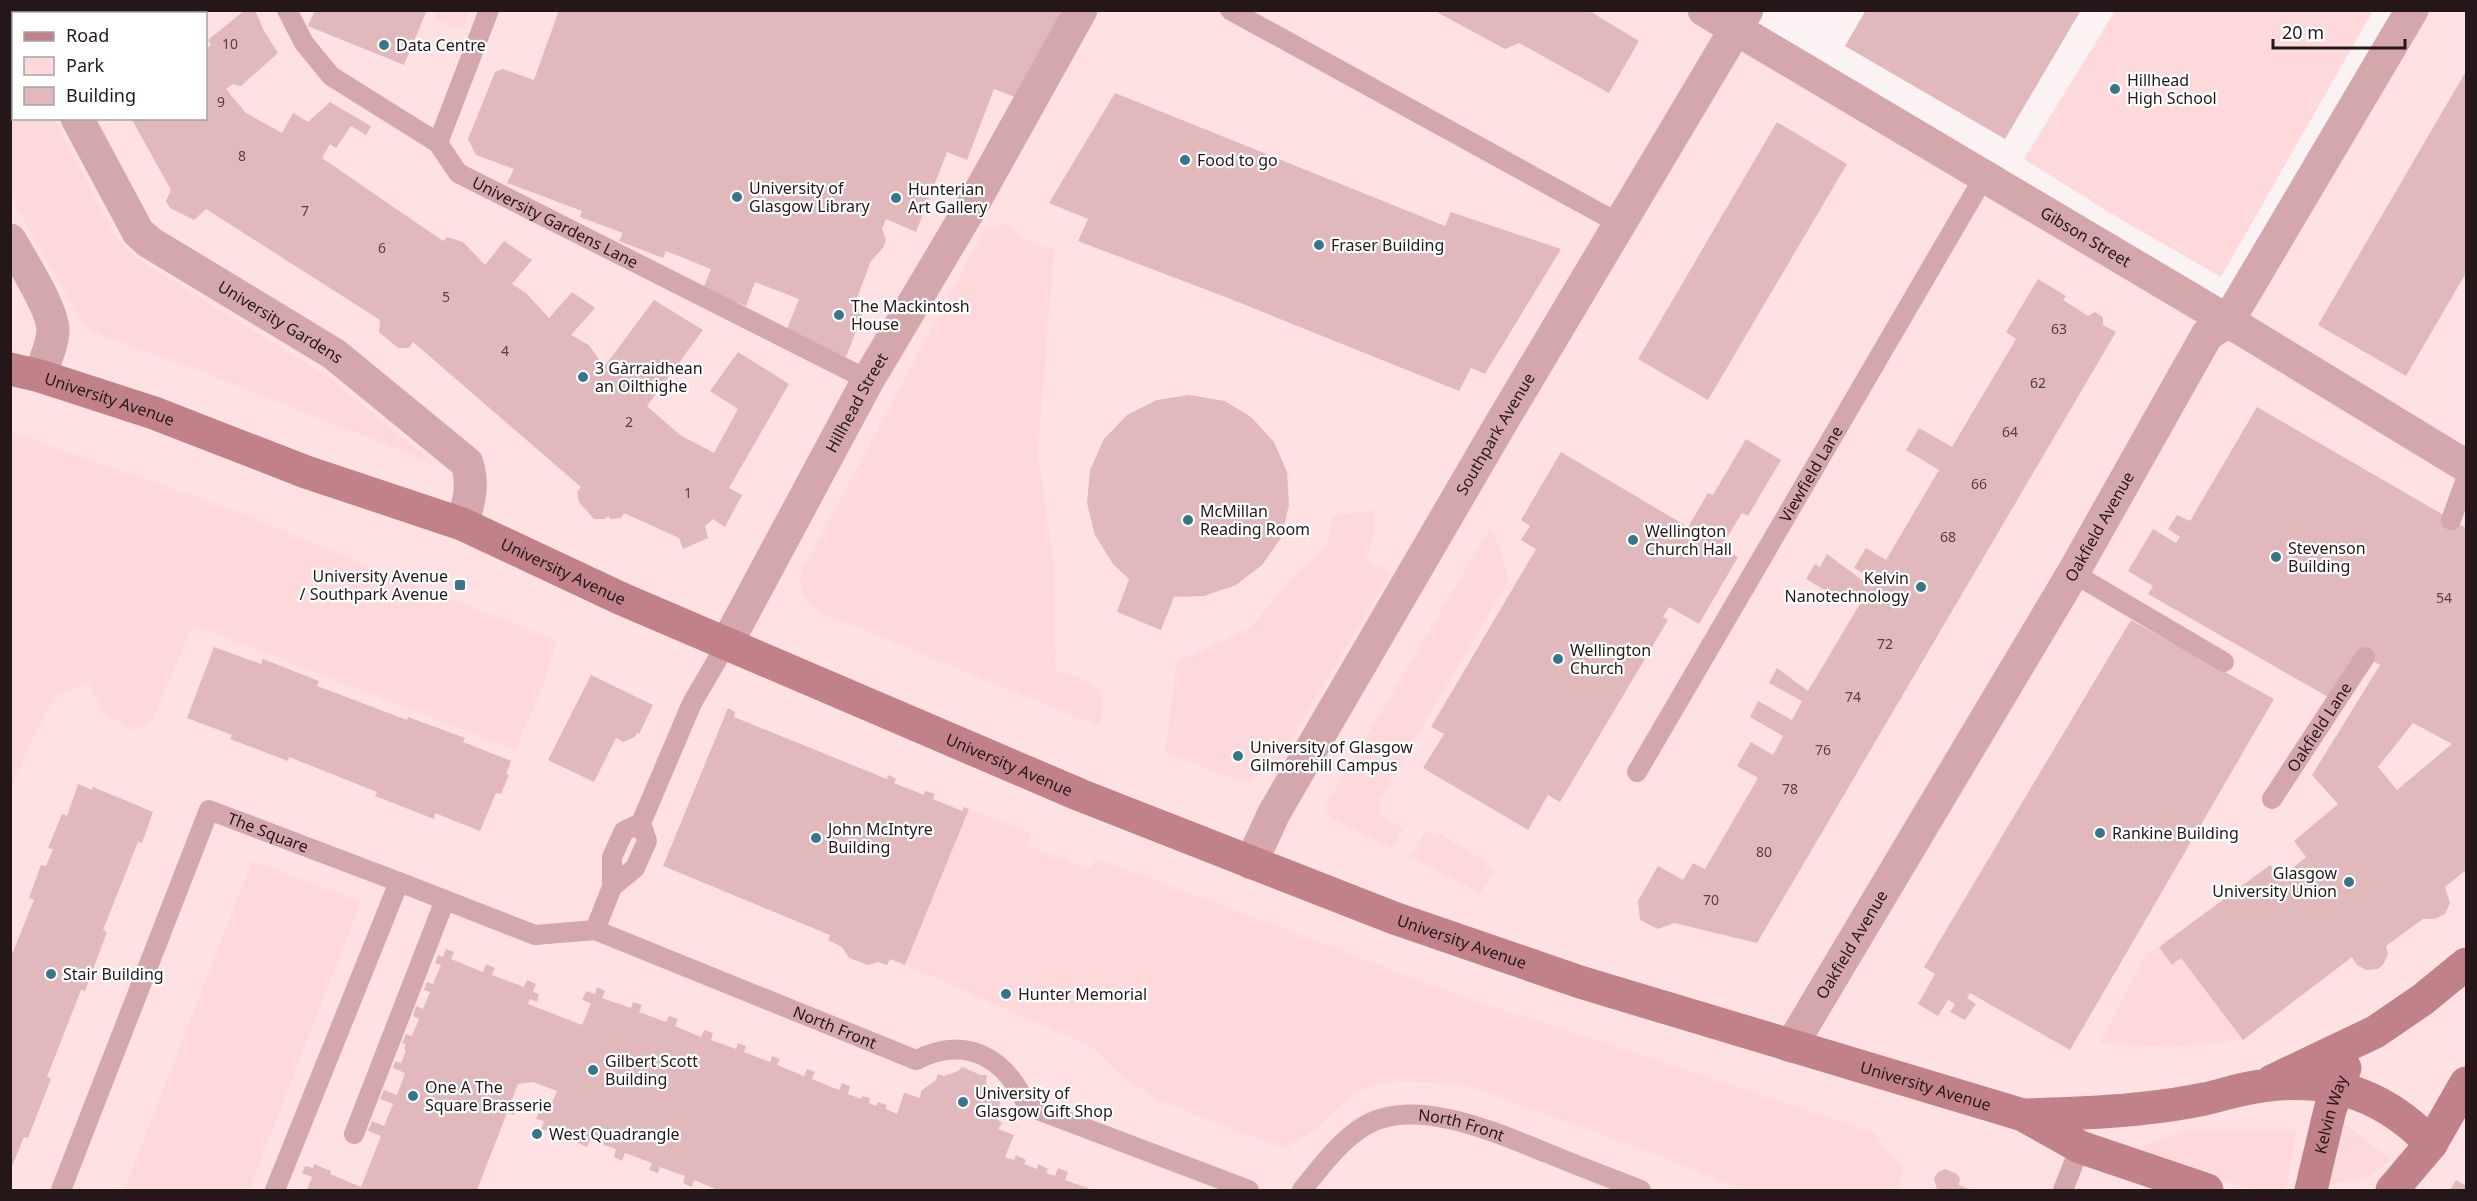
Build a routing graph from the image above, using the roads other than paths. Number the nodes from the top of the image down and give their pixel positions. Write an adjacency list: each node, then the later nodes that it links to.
1 (287, 10): 9 (lane, University Gardens Lane)
2 (489, 10): 9 (lane)
3 (1081, 10): 15 (street, Hillhead Street)
4 (1230, 10): 11 (lane)
5 (1704, 10): 7 (street, Gibson Street)
6 (2412, 10): 13 (street, Oakfield Avenue)
7 (1742, 20): 10 (street, Gibson Street); 11 (street, Southpark Avenue)
8 (78, 120): 19 (street, University Gardens)
9 (438, 142): 15 (lane, University Gardens Lane)
10 (1984, 177): 13 (street, Gibson Street); 24 (lane, Viewfield Lane)
11 (1620, 224): 26 (street, Southpark Avenue)
12 (10, 240): 14 (street)
13 (2229, 321): 16 (street, Gibson Street); 20 (street, Oakfield Avenue)
14 (26, 373): 19 (street, University Avenue)
15 (868, 380): 21 (street, Hillhead Street)
16 (2466, 466)
17 (2466, 478): 18 (lane)
18 (2451, 520)
19 (462, 524): 21 (street, University Avenue)
20 (2073, 573): 23 (lane); 32 (street, Oakfield Avenue)
21 (727, 643): 26 (street, University Avenue); 29 (lane)
22 (2366, 657): 25 (lane, Oakfield Lane)
23 (2224, 662)
24 (1637, 772)
25 (2272, 799)
26 (1251, 863): 32 (street, University Avenue)
27 (399, 882): 28 (lane, North Front); 40 (lane, The Square); 41 (lane)
28 (446, 900): 29 (lane, North Front); 37 (lane)
29 (595, 930): 42 (lane, North Front)
30 (2466, 964): 31 (street, University Avenue)
31 (2356, 1041): 34 (street, University Avenue); 35 (street, Kelvin Way)
32 (1791, 1046): 36 (street, University Avenue)
33 (2466, 1083): 38 (street)
34 (2262, 1086): 35 (street, University Avenue); 36 (street, University Avenue)
35 (2337, 1087): 38 (street, University Avenue); 47 (street, Kelvin Way)
36 (2023, 1115): 39 (street, University Avenue)
37 (354, 1134)
38 (2431, 1144): 48 (street)
39 (2080, 1148): 45 (lane); 46 (street, University Avenue)
40 (61, 1191)
41 (275, 1191)
42 (1249, 1191)
43 (1302, 1191): 44 (lane, North Front)
44 (1641, 1191)
45 (2063, 1191)
46 (2207, 1191)
47 (2311, 1191)
48 (2392, 1191)

